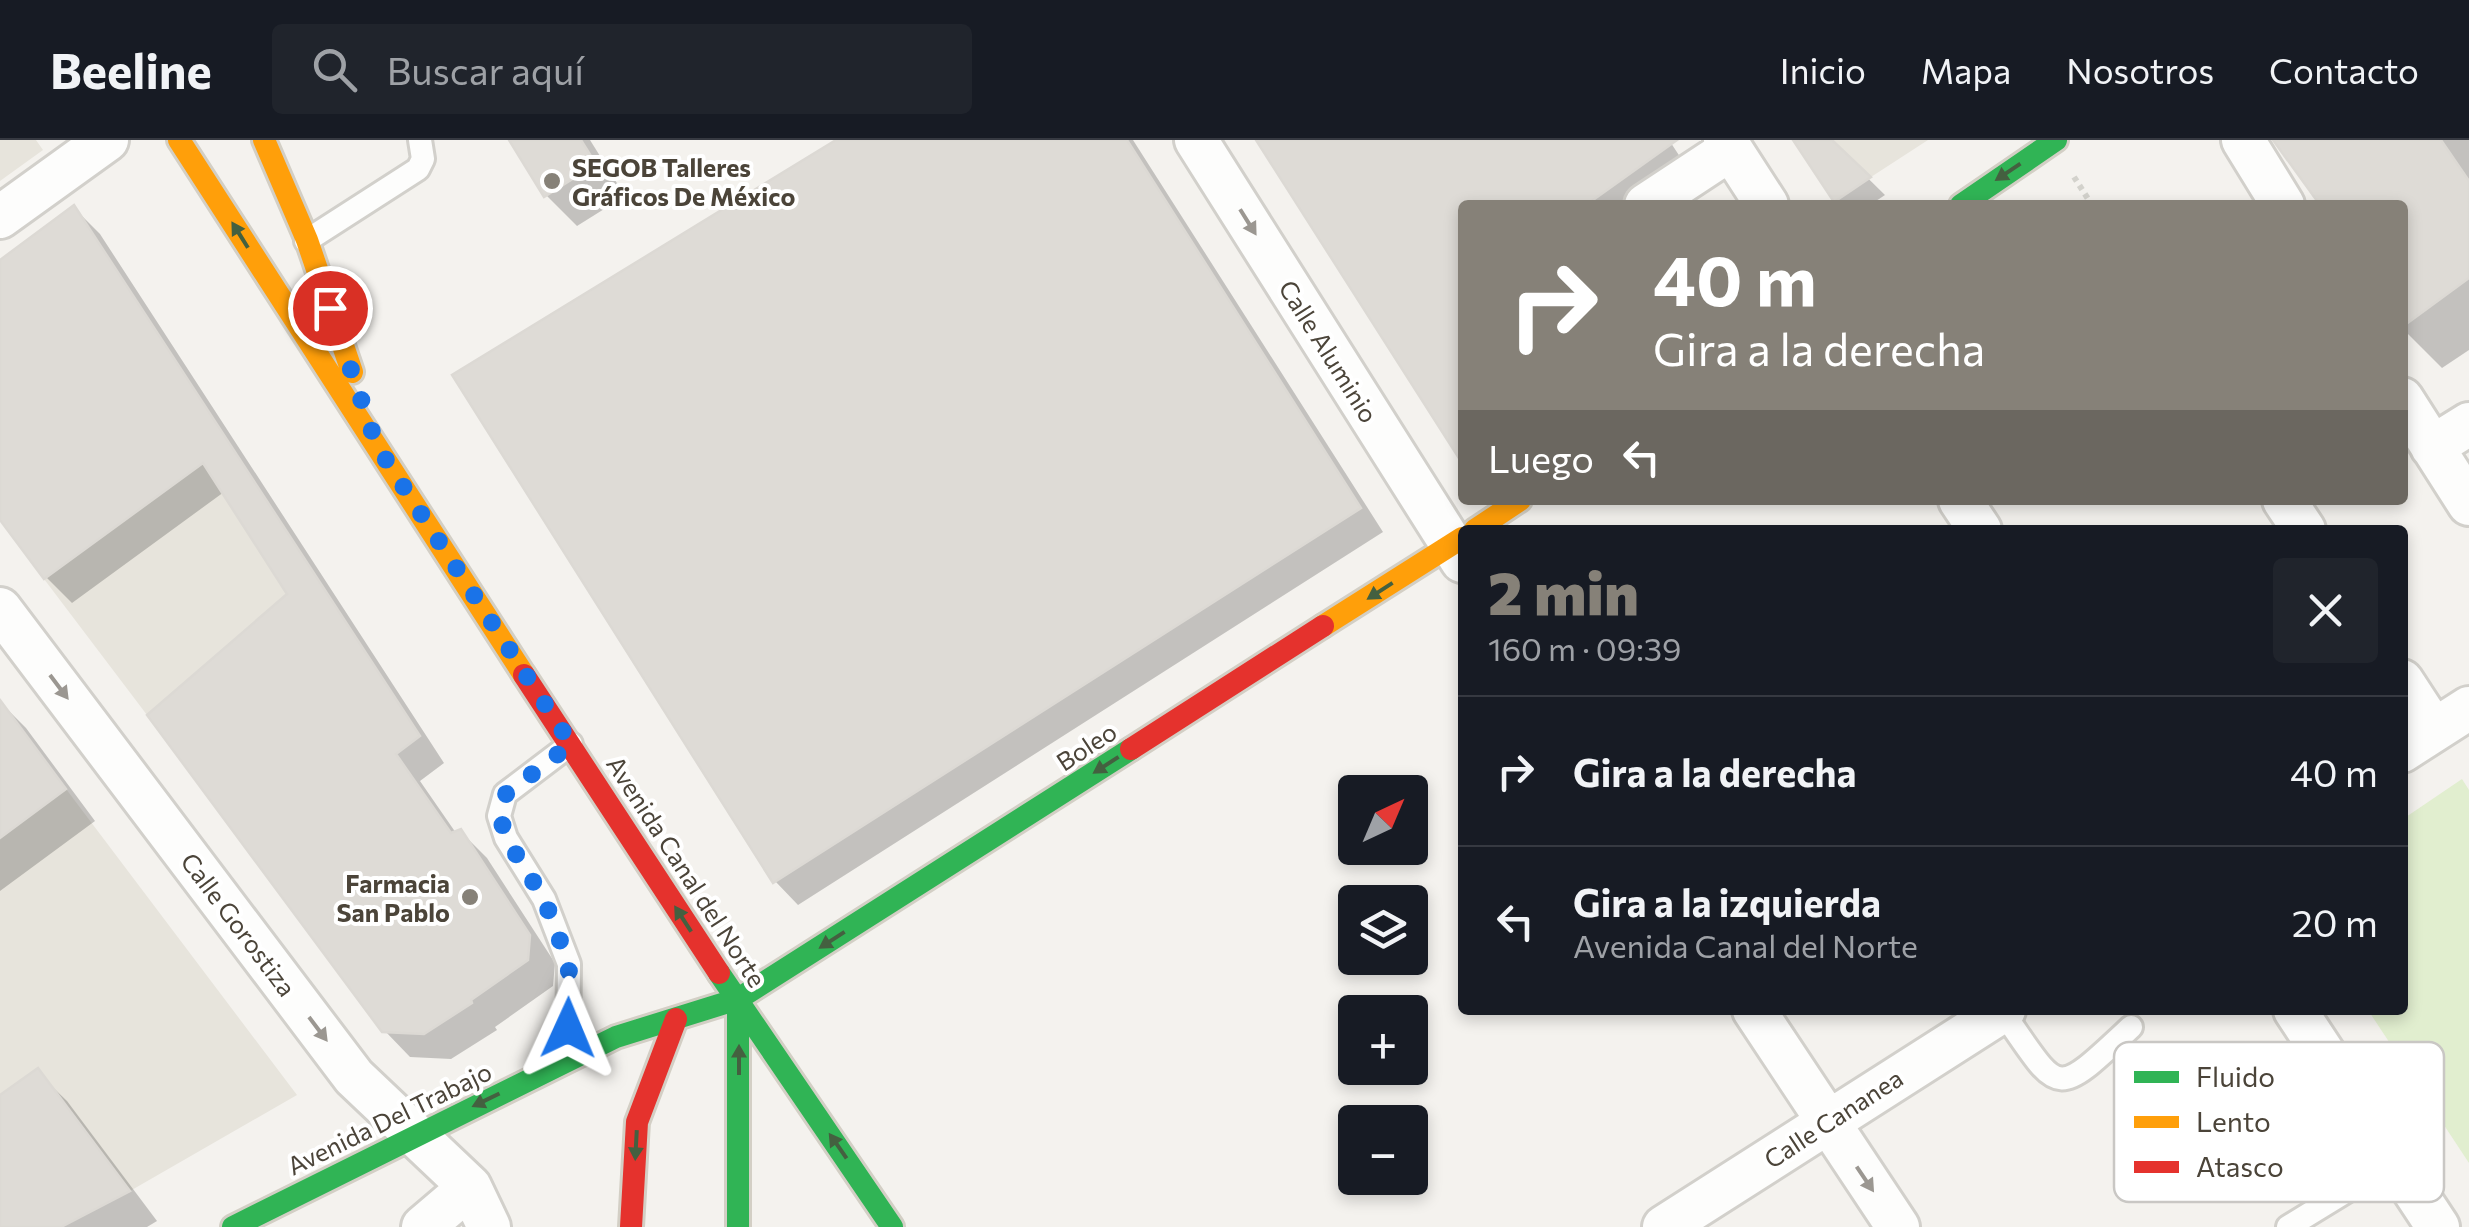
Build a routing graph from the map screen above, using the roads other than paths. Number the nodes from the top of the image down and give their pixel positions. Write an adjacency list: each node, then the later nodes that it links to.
1 (107, 140): 13 (street)
2 (179, 140): 14 (main road, Avenida Canal del Norte, one-way to 2)
3 (264, 140): 14 (main road)
4 (420, 140): 14 (lane)
5 (1196, 140): 22 (street, Calle Aluminio, one-way to 22)
6 (2056, 140): 11 (main road, one-way to 11)
7 (2243, 140): 12 (street)
8 (1728, 144): 9 (street); 10 (street)
9 (1653, 200)
10 (1764, 200)
11 (1968, 200)
12 (2280, 200)
13 (0, 217)
14 (285, 256): 17 (main road); 17 (main road, Avenida Canal del Norte)
15 (2408, 409): 18 (street)
16 (2469, 424): 18 (street)
17 (377, 446): 27 (main road, Avenida Canal del Norte)
18 (2432, 447): 19 (street)
19 (2469, 504)
20 (1514, 505): 21 (main road, Boleo)
21 (1488, 525)
22 (1458, 536)
23 (1458, 547): 28 (main road, Boleo, one-way to 28)
24 (0, 609): 40 (street, Calle Gorostiza, one-way to 40)
25 (2408, 690): 26 (street)
26 (2435, 729)
27 (571, 744): 28 (main road, Avenida Canal del Norte, one-way to 27); 38 (lane)
28 (738, 1000): 33 (main road, Avenida Del Trabajo); 48 (main road, one-way to 28); 49 (main road, Avenida Canal del Norte, one-way to 28)
29 (1757, 1015): 39 (street)
30 (1997, 1015): 39 (street, Calle Cananea)
31 (2006, 1015): 37 (lane)
32 (2298, 1015): 36 (street)
33 (676, 1019): 38 (main road, Avenida Del Trabajo); 47 (main road, one-way to 47)
34 (2131, 1027): 35 (lane)
35 (2115, 1042)
36 (2316, 1042)
37 (2114, 1043)
38 (568, 1061): 40 (main road, Avenida Del Trabajo, one-way to 40)
39 (1826, 1121): 50 (street, Calle Cananea); 51 (street, one-way to 51)
40 (414, 1135): 41 (street, Calle Gorostiza); 44 (main road, Avenida Del Trabajo)
41 (470, 1188): 45 (street); 46 (street, Calle Gorostiza)
42 (2329, 1202): 52 (lane)
43 (2421, 1202): 53 (street)
44 (233, 1227)
45 (423, 1227)
46 (489, 1227)
47 (631, 1227)
48 (738, 1227)
49 (892, 1227)
50 (1664, 1227)
51 (1898, 1227)
52 (2288, 1227)
53 (2438, 1227)

